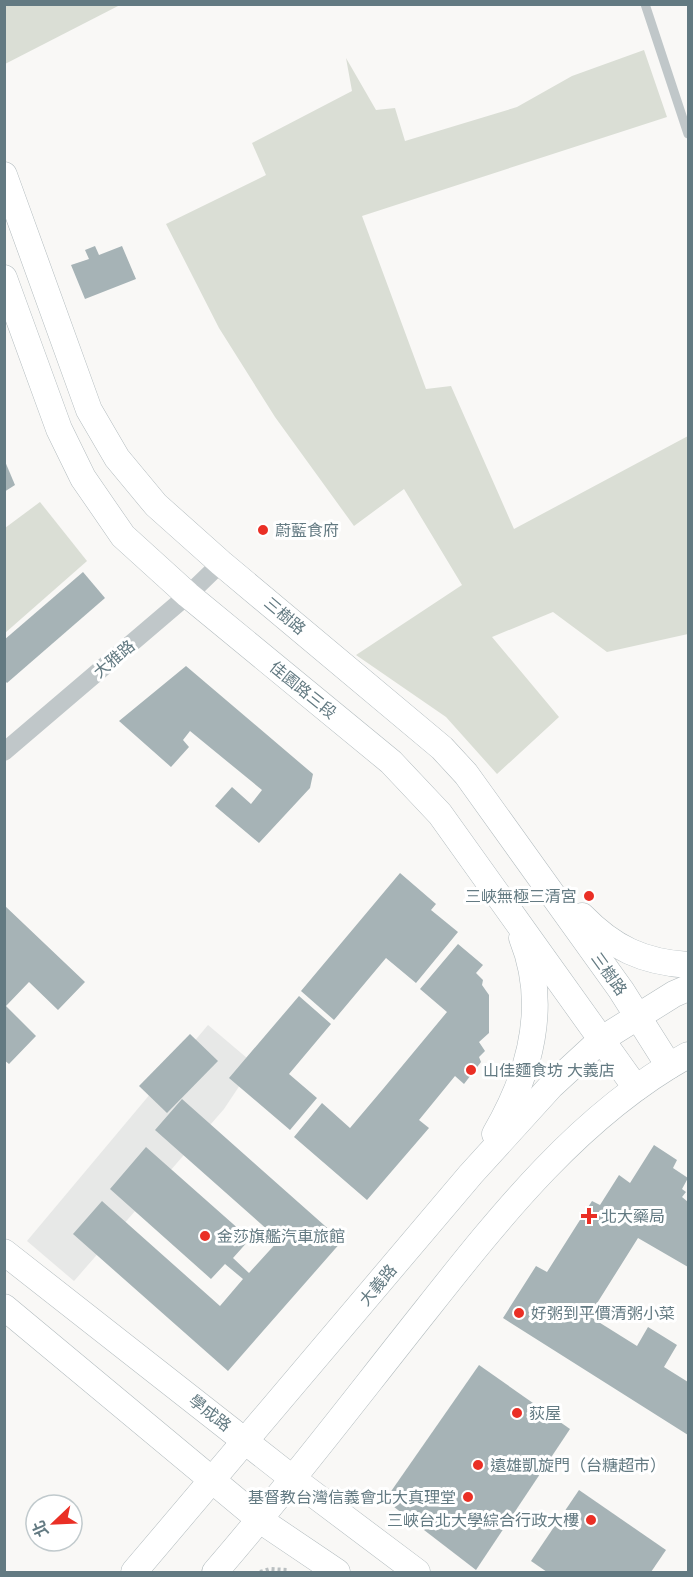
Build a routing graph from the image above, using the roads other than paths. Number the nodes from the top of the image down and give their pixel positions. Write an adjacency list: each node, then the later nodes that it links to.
1 (645, 4): 2 (lane)
2 (688, 134)
3 (4, 175): 5 (street, 三樹路)
4 (4, 278): 6 (street, 佳園路三段)
5 (221, 563): 6 (street, 大雅路); 8 (street, 三樹路)
6 (188, 595): 7 (street, 大雅路); 9 (street, 佳園路三段)
7 (4, 752)
8 (523, 856): 10 (street); 12 (street, 三樹路)
9 (509, 907): 13 (street, 佳園路三段); 16 (street)
10 (688, 965)
11 (688, 988): 12 (street)
12 (638, 1015): 13 (street, 大義路); 14 (street, 三樹路)
13 (602, 1039): 15 (street, 佳園路三段); 16 (street, 大義路)
14 (679, 1060): 15 (street)
15 (636, 1088): 20 (street)
16 (471, 1174): 19 (street, 大義路)
17 (4, 1252): 19 (street, 學成路)
18 (4, 1307): 21 (street)
19 (246, 1441): 20 (street, 學成路); 21 (street, 大義路)
20 (292, 1478): 22 (street); 26 (street, 學成路)
21 (213, 1480): 22 (street); 23 (street, 大義路)
22 (260, 1520): 24 (street); 25 (street)
23 (134, 1572)
24 (215, 1572)
25 (337, 1572)
26 (417, 1572)

